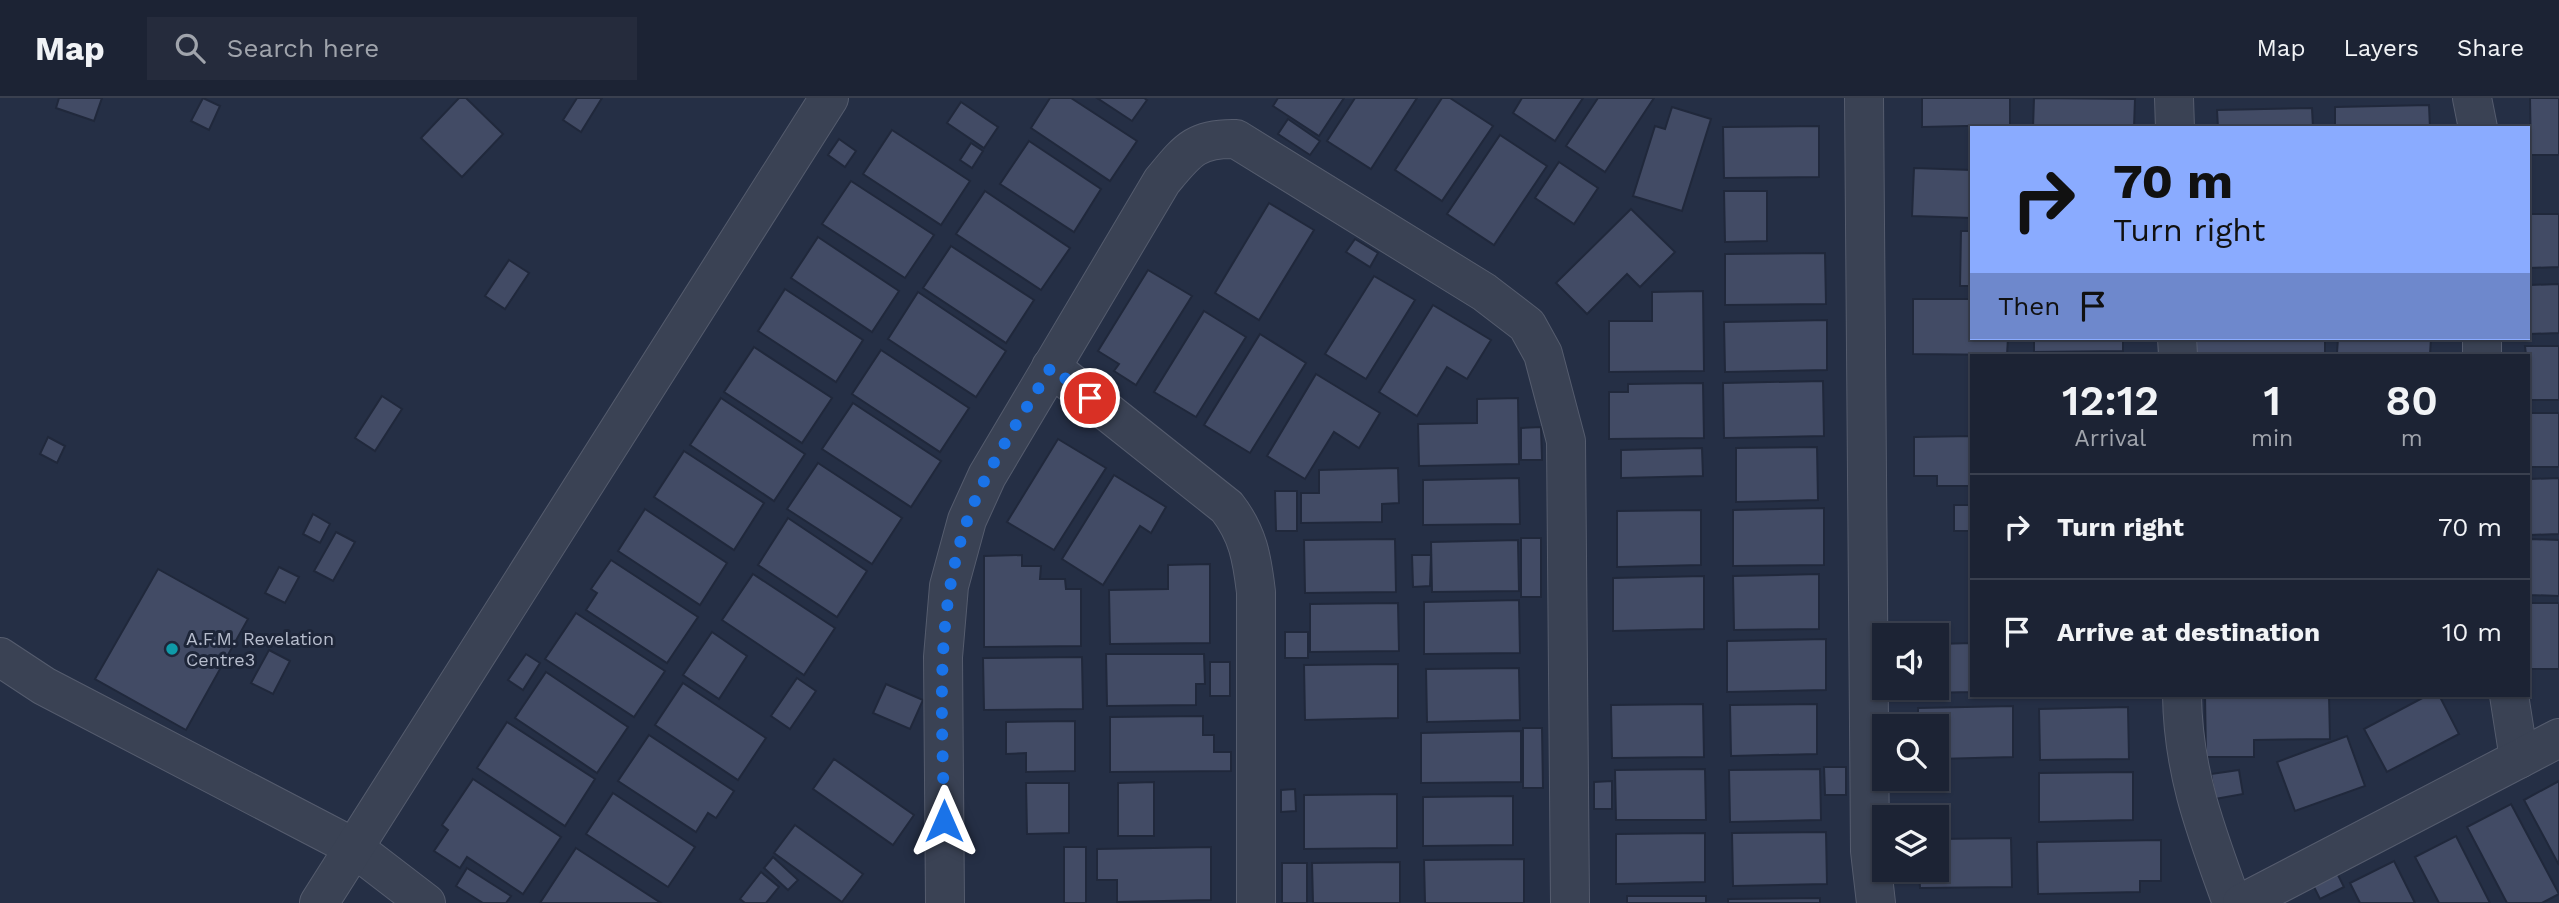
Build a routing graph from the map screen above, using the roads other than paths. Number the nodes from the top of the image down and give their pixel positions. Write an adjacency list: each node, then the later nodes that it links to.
1 (829, 98): 13 (street)
2 (1864, 98): 19 (street)
3 (2174, 98): 5 (street)
4 (2472, 98): 6 (street)
5 (2175, 126)
6 (2478, 126)
7 (1051, 367): 16 (street); 17 (street); 18 (street)
8 (0, 657): 13 (street)
9 (2182, 697): 20 (street)
10 (2509, 697): 12 (street)
11 (2559, 738): 12 (street)
12 (2519, 759): 21 (street)
13 (353, 847): 14 (street); 15 (street)
14 (318, 903)
15 (426, 903)
16 (945, 903)
17 (1256, 903)
18 (1570, 903)
19 (1876, 903)
20 (2232, 903)
21 (2242, 903)

